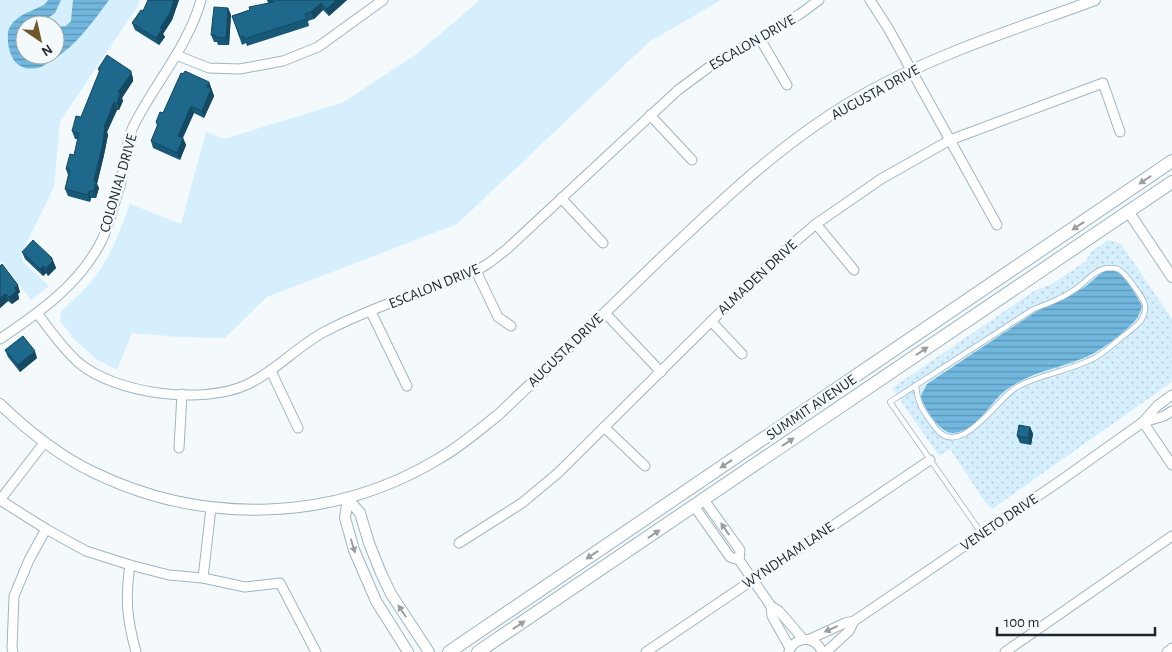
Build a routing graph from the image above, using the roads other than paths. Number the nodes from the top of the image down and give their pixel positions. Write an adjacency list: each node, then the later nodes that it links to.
1 (200, 0): 7 (street, COLONIAL DRIVE)
2 (383, 0): 7 (street)
3 (819, 0): 6 (street, ESCALON DRIVE)
4 (870, 0): 8 (street)
5 (1095, 0): 8 (street, AUGUSTA DRIVE)
6 (758, 37): 9 (street); 10 (street, ESCALON DRIVE)
7 (176, 55): 26 (street, COLONIAL DRIVE)
8 (911, 70): 12 (street); 27 (street, AUGUSTA DRIVE)
9 (787, 86)
10 (650, 115): 13 (street); 16 (street, ESCALON DRIVE)
11 (1120, 132): 12 (street, ALMADEN DRIVE)
12 (950, 140): 19 (street, ALMADEN DRIVE); 20 (street)
13 (692, 160)
14 (1172, 161): 17 (main road, SUMMIT AVENUE, one-way to 17)
15 (1172, 182): 18 (main road, SUMMIT AVENUE)
16 (561, 198): 21 (street); 23 (street, ESCALON DRIVE)
17 (1118, 198): 18 (street); 69 (main road, SUMMIT AVENUE, one-way to 69)
18 (1128, 211): 24 (street); 50 (main road, SUMMIT AVENUE, one-way to 18)
19 (816, 224): 22 (street); 28 (street, ALMADEN DRIVE)
20 (997, 225)
21 (603, 243)
22 (854, 270)
23 (476, 271): 25 (street, ESCALON DRIVE); 29 (street)
24 (1172, 277)
25 (371, 312): 32 (street, ESCALON DRIVE); 34 (street)
26 (37, 313): 30 (street, COLONIAL DRIVE); 36 (street, ESCALON DRIVE)
27 (605, 313): 33 (street); 48 (street, AUGUSTA DRIVE)
28 (711, 321): 31 (street); 33 (street, ALMADEN DRIVE)
29 (511, 326)
30 (0, 340)
31 (742, 354)
32 (271, 371): 36 (street, ESCALON DRIVE); 42 (street)
33 (661, 372): 41 (street, ALMADEN DRIVE)
34 (407, 386)
35 (916, 386): 35 (lane); 45 (lane)
36 (182, 394): 44 (street)
37 (1172, 395): 40 (street, VENETO DRIVE)
38 (0, 404): 43 (street, AUGUSTA DRIVE)
39 (1172, 411): 40 (street, VENETO DRIVE)
40 (1143, 422): 46 (street); 53 (street, VENETO DRIVE)
41 (604, 427): 47 (street); 55 (street, ALMADEN DRIVE)
42 (298, 428)
43 (44, 443): 49 (street); 51 (street, AUGUSTA DRIVE)
44 (179, 448)
45 (930, 460): 53 (lane); 58 (street, WYNDHAM LANE)
46 (1172, 465)
47 (645, 466)
48 (348, 499): 51 (street, AUGUSTA DRIVE); 67 (street, one-way to 67); 68 (street, one-way to 48)
49 (0, 500): 52 (street)
50 (699, 503): 58 (street); 70 (main road, SUMMIT AVENUE, one-way to 50)
51 (211, 508): 57 (street)
52 (46, 529): 56 (street); 64 (street)
53 (982, 534): 60 (street, VENETO DRIVE)
54 (1172, 536): 74 (street)
55 (459, 543)
56 (130, 565): 57 (street); 65 (street)
57 (203, 578): 66 (street)
58 (752, 580): 59 (street); 71 (street, WYNDHAM LANE)
59 (772, 606): 61 (street); 63 (street)
60 (854, 621): 61 (street, VENETO DRIVE, one-way to 61); 73 (street, VENETO DRIVE)
61 (806, 639): 63 (street, VENETO DRIVE); 72 (street)
62 (1172, 648): 75 (street)
63 (790, 650)
64 (13, 652)
65 (136, 652)
66 (316, 652)
67 (408, 652)
68 (429, 652)
69 (449, 652)
70 (478, 652)
71 (646, 652)
72 (822, 652)
73 (826, 652)
74 (1005, 652)
75 (1167, 652)

